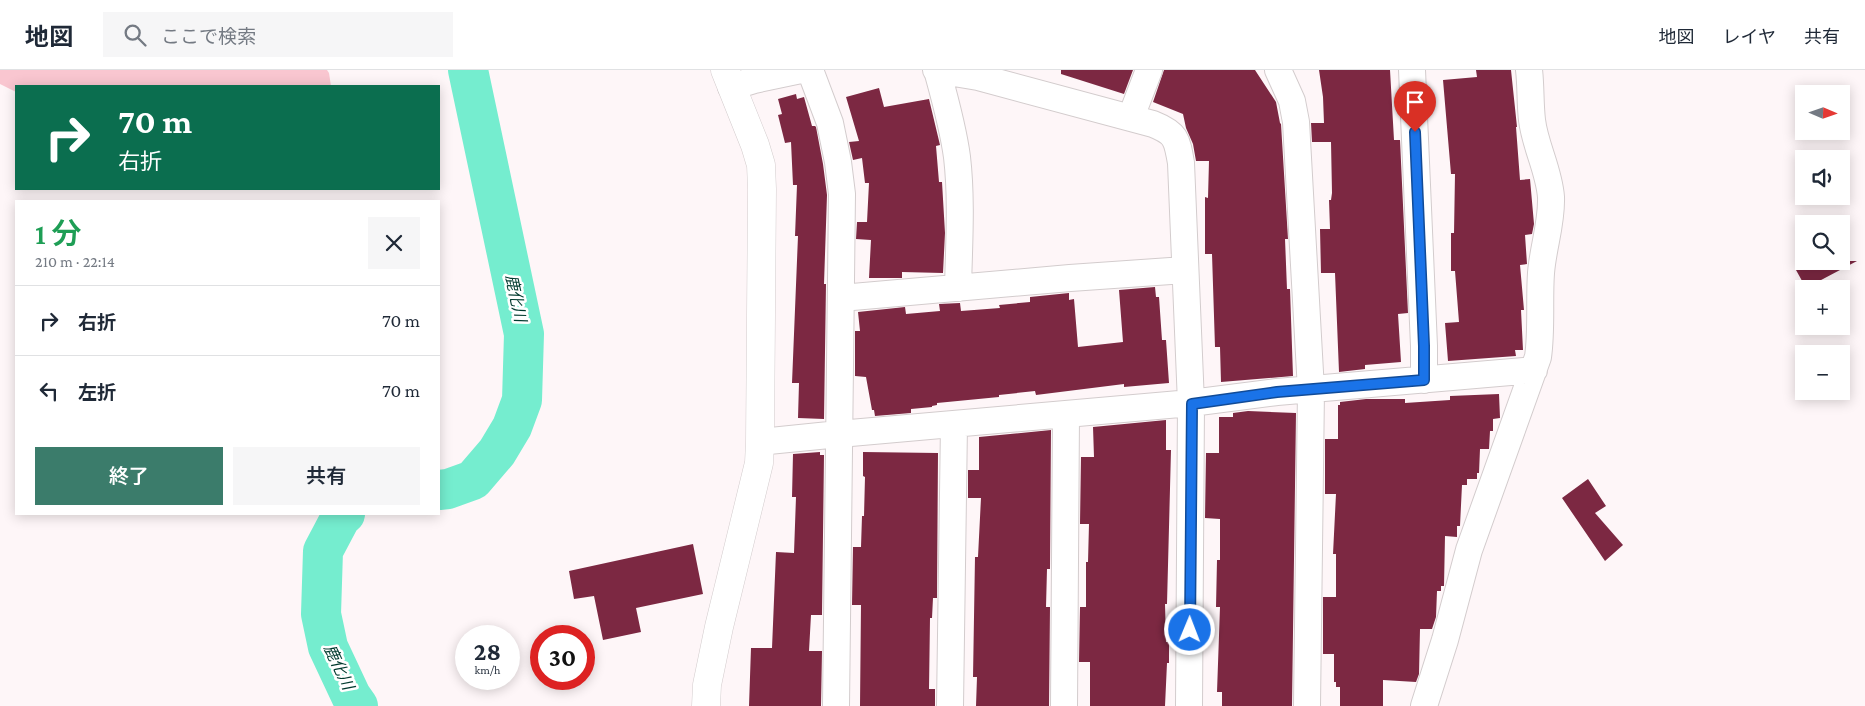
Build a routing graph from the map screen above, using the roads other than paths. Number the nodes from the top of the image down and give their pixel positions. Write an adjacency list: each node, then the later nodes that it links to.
1 (801, 70): 8 (street)
2 (810, 70): 12 (street)
3 (936, 70): 9 (street); 11 (street)
4 (1149, 70): 9 (street)
5 (1278, 70): 15 (street)
6 (1412, 70): 14 (street)
7 (1529, 70): 13 (street)
8 (728, 78): 20 (street)
9 (1131, 117): 10 (street)
10 (1185, 270): 11 (street); 16 (street)
11 (958, 288): 12 (street)
12 (841, 298): 19 (street)
13 (1534, 370): 14 (street); 27 (street)
14 (1424, 380): 15 (street)
15 (1312, 390): 16 (street); 26 (street)
16 (1192, 404): 17 (street); 25 (street)
17 (1066, 415): 18 (street); 24 (street)
18 (954, 424): 19 (street); 23 (street)
19 (839, 434): 20 (street); 22 (street)
20 (760, 442): 21 (street)
21 (706, 706)
22 (836, 706)
23 (950, 706)
24 (1064, 706)
25 (1189, 706)
26 (1307, 706)
27 (1424, 706)

